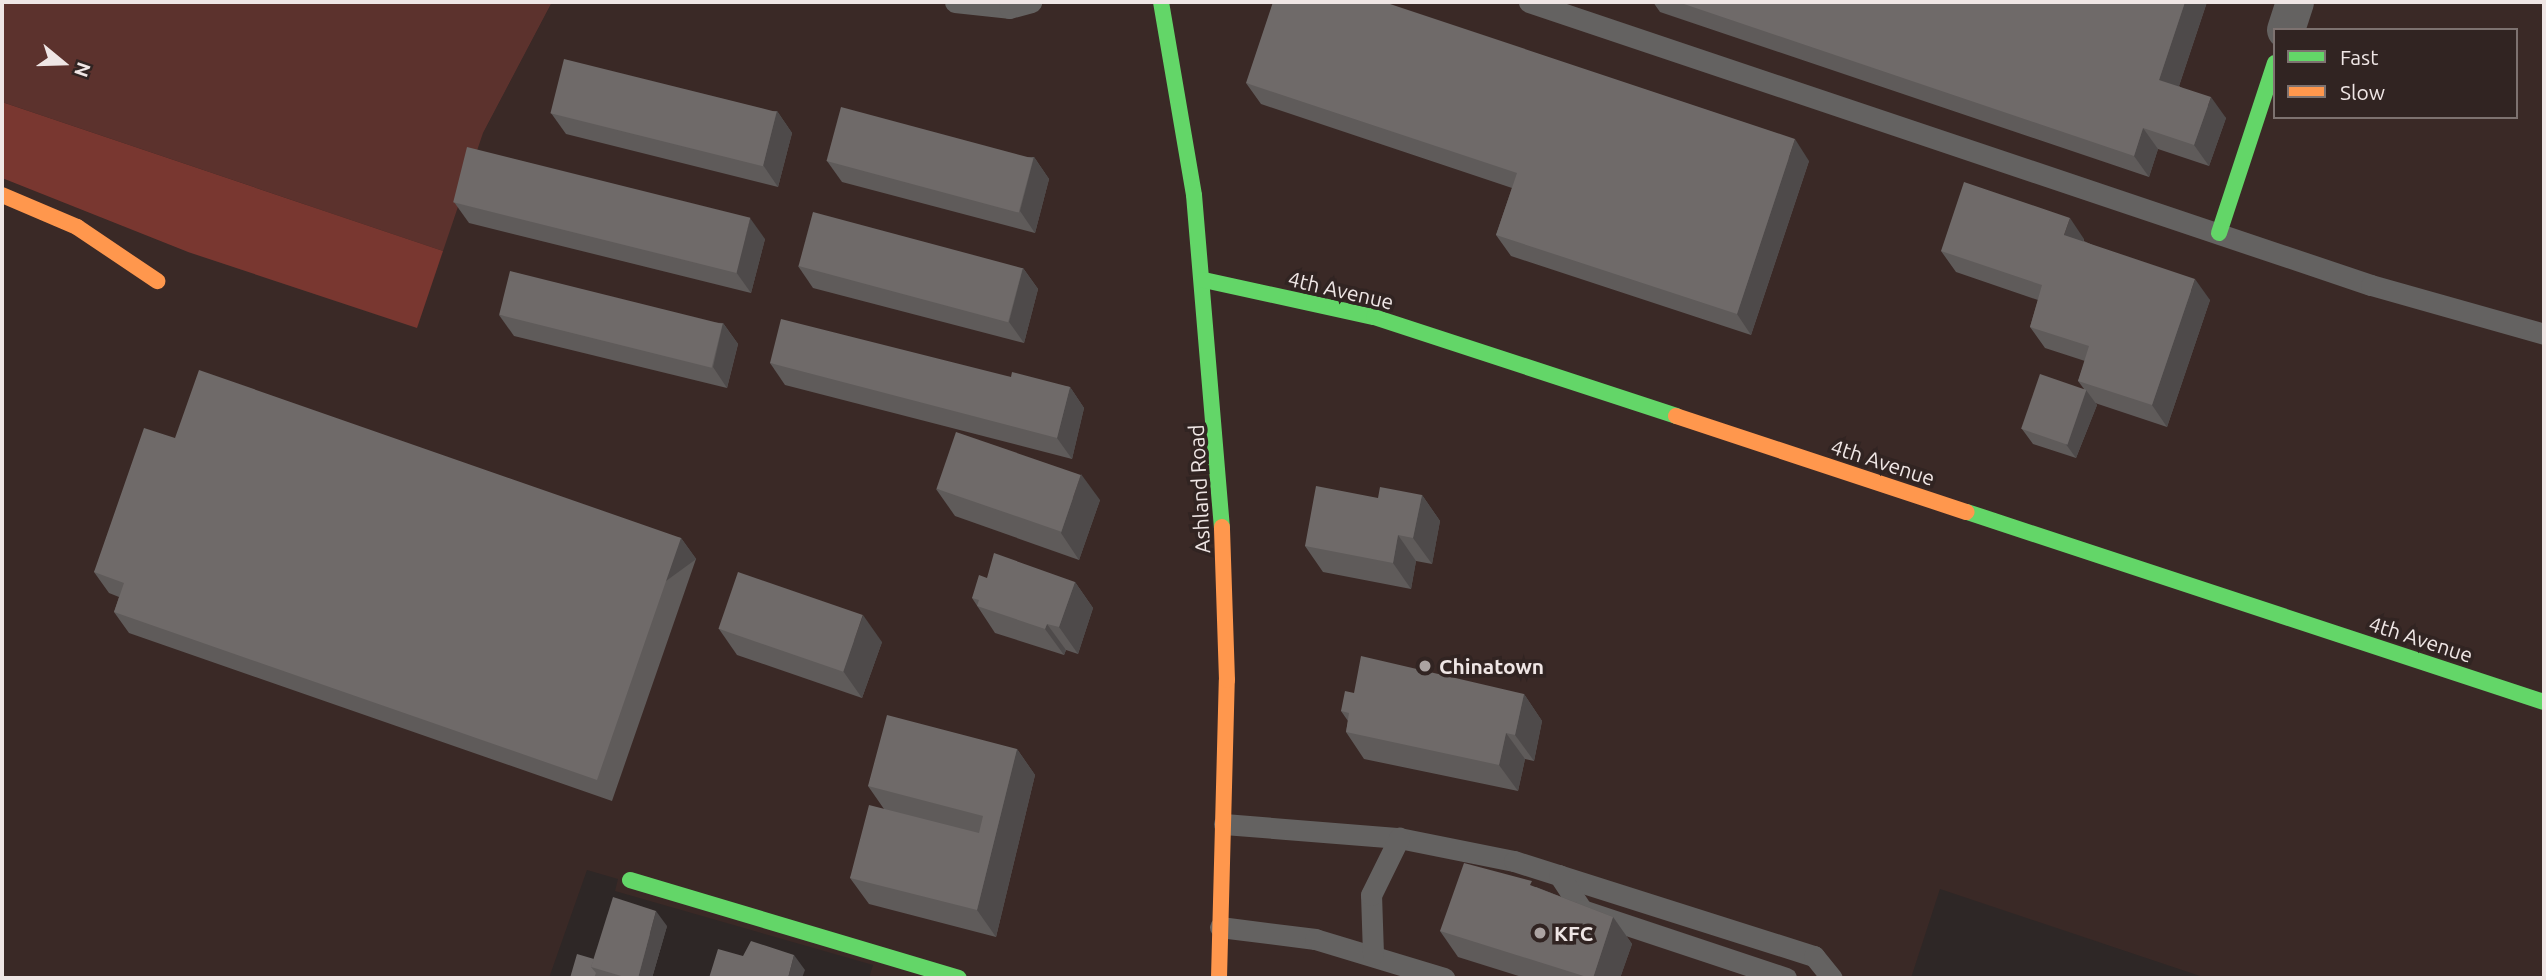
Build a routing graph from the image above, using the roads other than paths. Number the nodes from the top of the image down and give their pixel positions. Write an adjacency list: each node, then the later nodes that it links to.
1 (955, 2): 2 (lane)
2 (1031, 2)
3 (1161, 2): 10 (street, Ashland Road)
4 (1529, 2): 9 (lane)
5 (2295, 2): 6 (street)
6 (2287, 28)
7 (2273, 69): 9 (street)
8 (2, 195): 11 (street)
9 (2219, 233): 12 (lane)
10 (1203, 280): 13 (street, 4th Avenue); 14 (street, Ashland Road)
11 (157, 281)
12 (2544, 334)
13 (2544, 702)
14 (1224, 824): 15 (lane); 18 (street, Ashland Road)
15 (1399, 838): 16 (lane); 19 (lane)
16 (1559, 875): 23 (lane); 24 (lane)
17 (630, 880): 20 (street)
18 (1220, 928): 19 (lane); 21 (street, Ashland Road)
19 (1373, 954): 22 (lane)
20 (959, 978)
21 (1219, 978)
22 (1444, 978)
23 (1786, 978)
24 (1832, 978)

